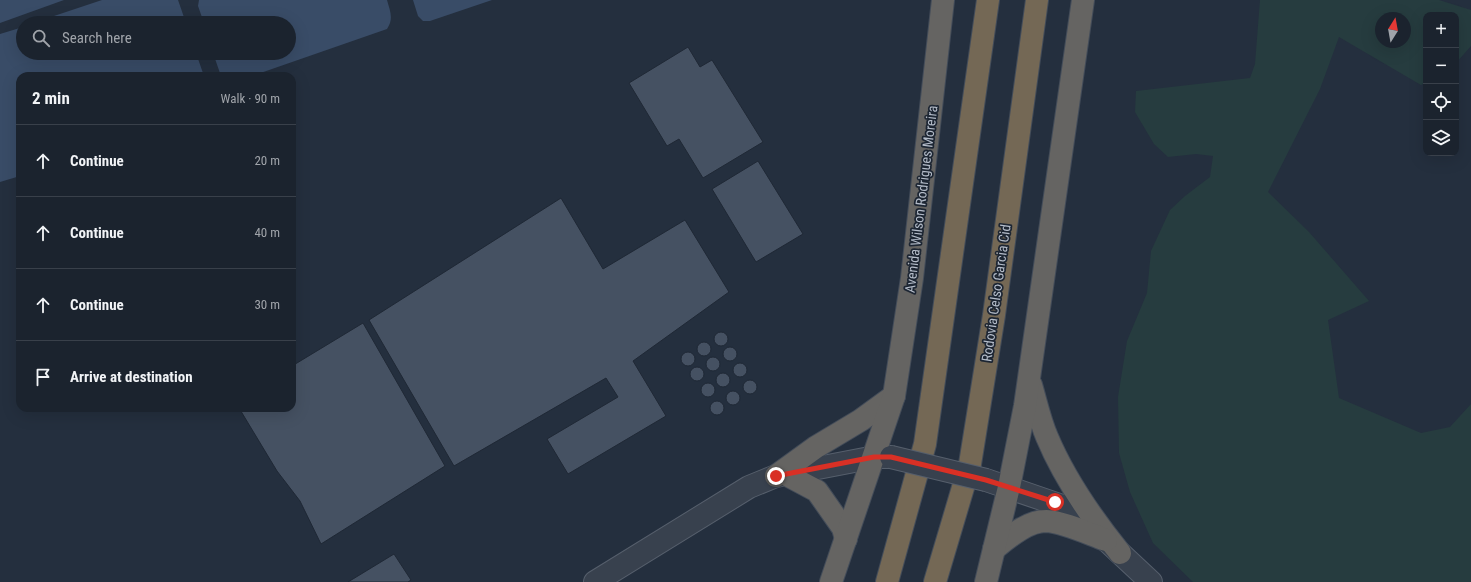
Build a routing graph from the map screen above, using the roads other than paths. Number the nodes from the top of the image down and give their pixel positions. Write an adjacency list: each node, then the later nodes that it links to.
1 (943, 0): 6 (highway, Avenida Wilson Rodrigues Moreira)
2 (988, 0): 15 (highway)
3 (1037, 0): 16 (highway, Rodovia Celso Garcia Cid)
4 (1083, 0): 5 (highway)
5 (1028, 376): 9 (highway); 11 (highway)
6 (894, 396): 7 (highway); 8 (highway)
7 (883, 457): 8 (street); 9 (street, bridge); 10 (highway)
8 (781, 475): 10 (highway); 13 (street)
9 (1009, 487): 11 (street); 12 (highway)
10 (846, 539): 14 (highway)
11 (1113, 546): 12 (highway); 18 (street)
12 (994, 549): 17 (highway)
13 (595, 582)
14 (831, 582)
15 (887, 582)
16 (935, 582)
17 (986, 582)
18 (1151, 582)

